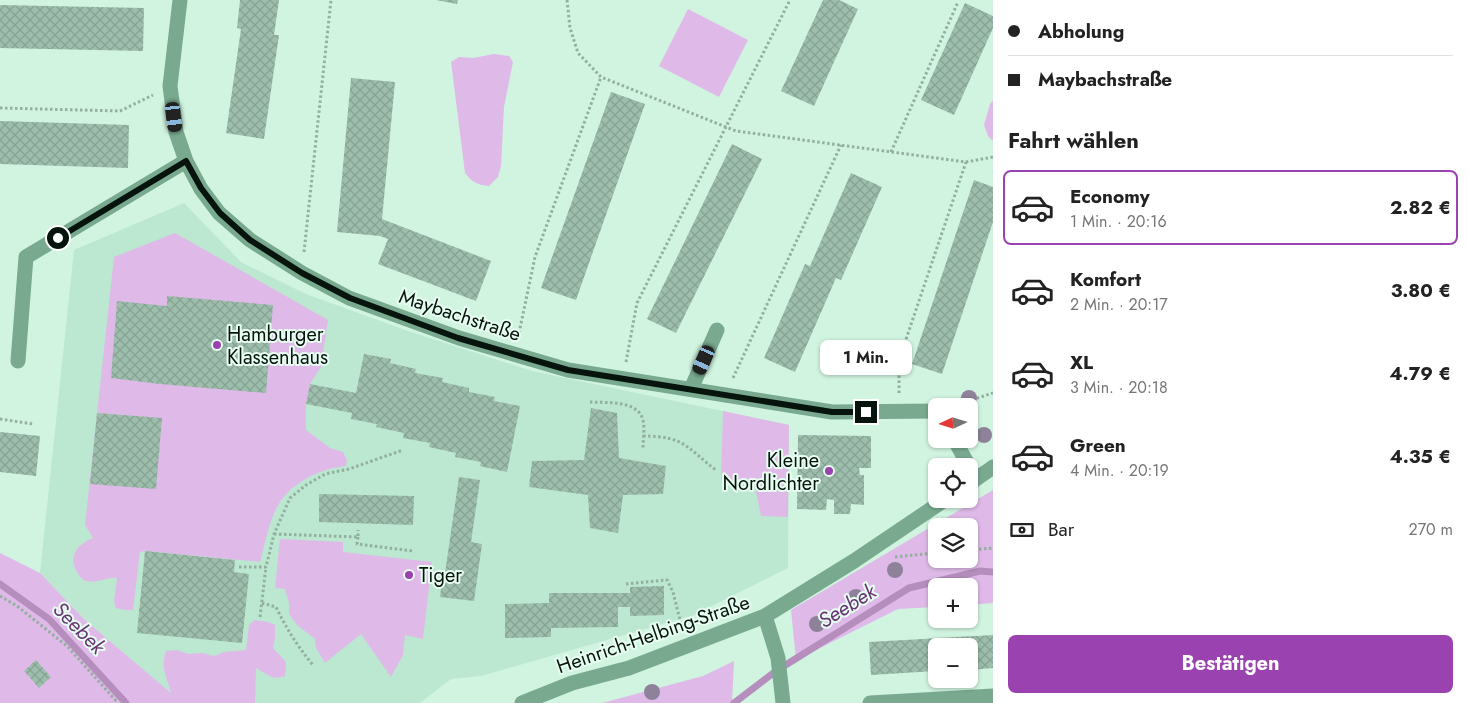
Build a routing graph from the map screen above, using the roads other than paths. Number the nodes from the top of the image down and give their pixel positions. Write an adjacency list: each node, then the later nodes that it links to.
1 (180, 0): 2 (street, Maybachstraße)
2 (186, 161): 4 (street); 5 (street, Maybachstraße)
3 (716, 330): 5 (street)
4 (18, 361)
5 (691, 389): 6 (street, Maybachstraße)
6 (928, 411)
7 (993, 467): 8 (street)
8 (978, 478)
9 (933, 508): 10 (street, Heinrich-Helbing-Straße)
10 (765, 616): 12 (street, Heinrich-Helbing-Straße); 13 (street)
11 (993, 696): 14 (street)
12 (522, 703)
13 (783, 703)
14 (870, 703)

